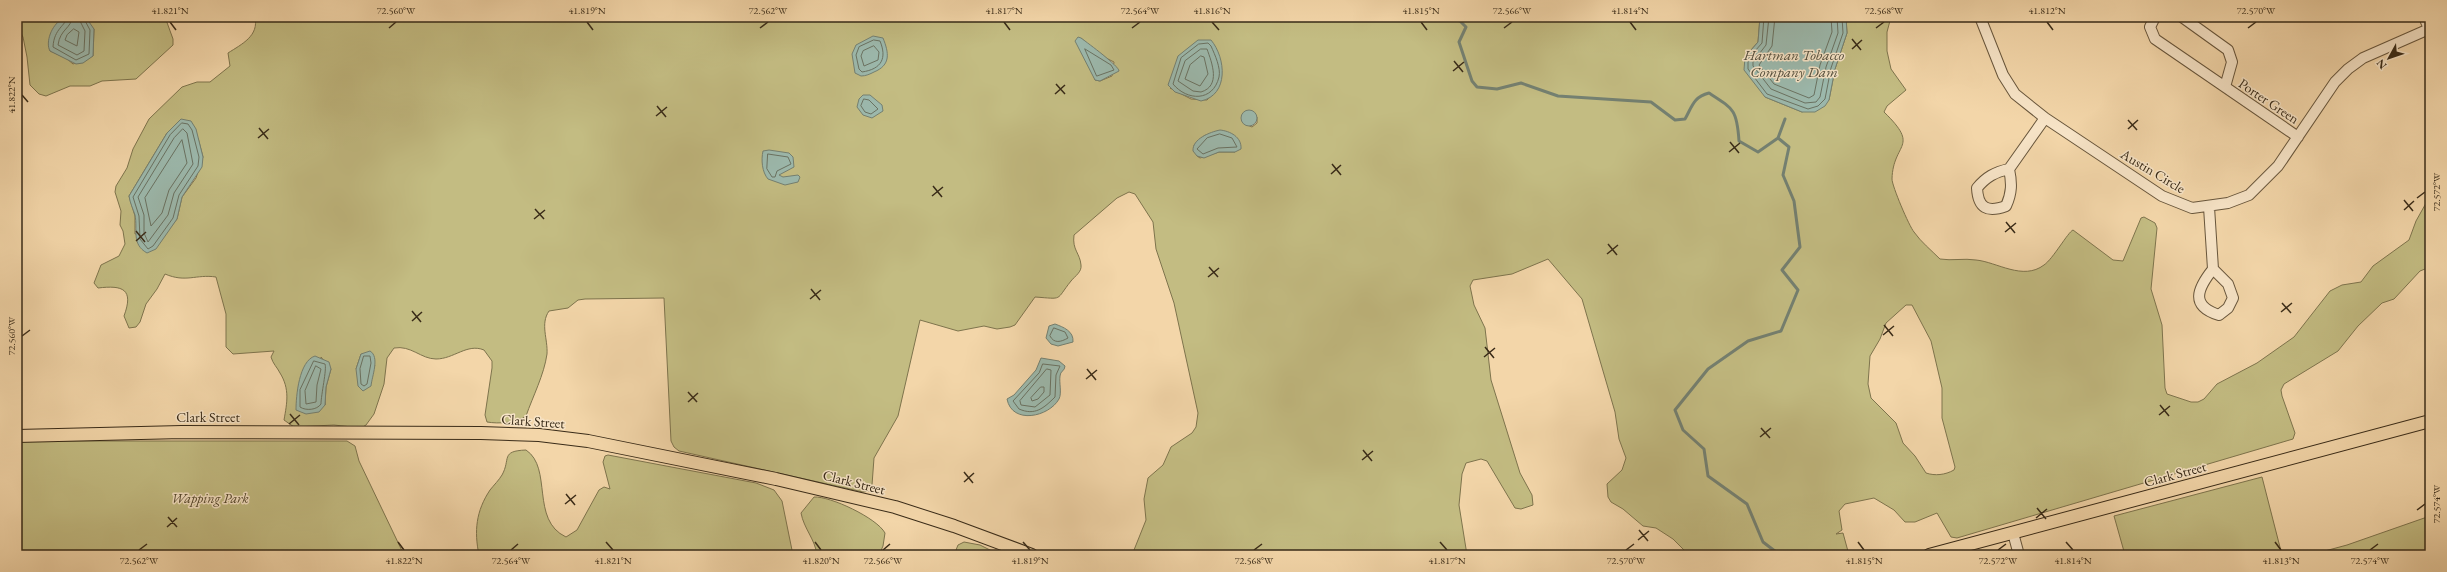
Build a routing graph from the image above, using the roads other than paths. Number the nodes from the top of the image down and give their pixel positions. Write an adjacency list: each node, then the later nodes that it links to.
1 (1980, 17): 7 (street, Austin Circle)
2 (2155, 17): 6 (street, Porter Green)
3 (2182, 17): 6 (street, Porter Green)
4 (2424, 17): 5 (street)
5 (2430, 30): 8 (street, Austin Circle)
6 (2225, 87): 8 (street, Porter Green)
7 (2045, 118): 9 (street); 10 (street, Austin Circle)
8 (2298, 137): 10 (street, Austin Circle)
9 (2009, 169)
10 (2209, 207): 11 (street)
11 (2213, 269)
12 (2430, 421): 14 (main road, Clark Street)
13 (17, 436): 15 (main road, Clark Street)
14 (2013, 533): 16 (main road, Clark Street); 17 (street)
15 (1032, 555)
16 (1929, 555)
17 (2019, 555)

